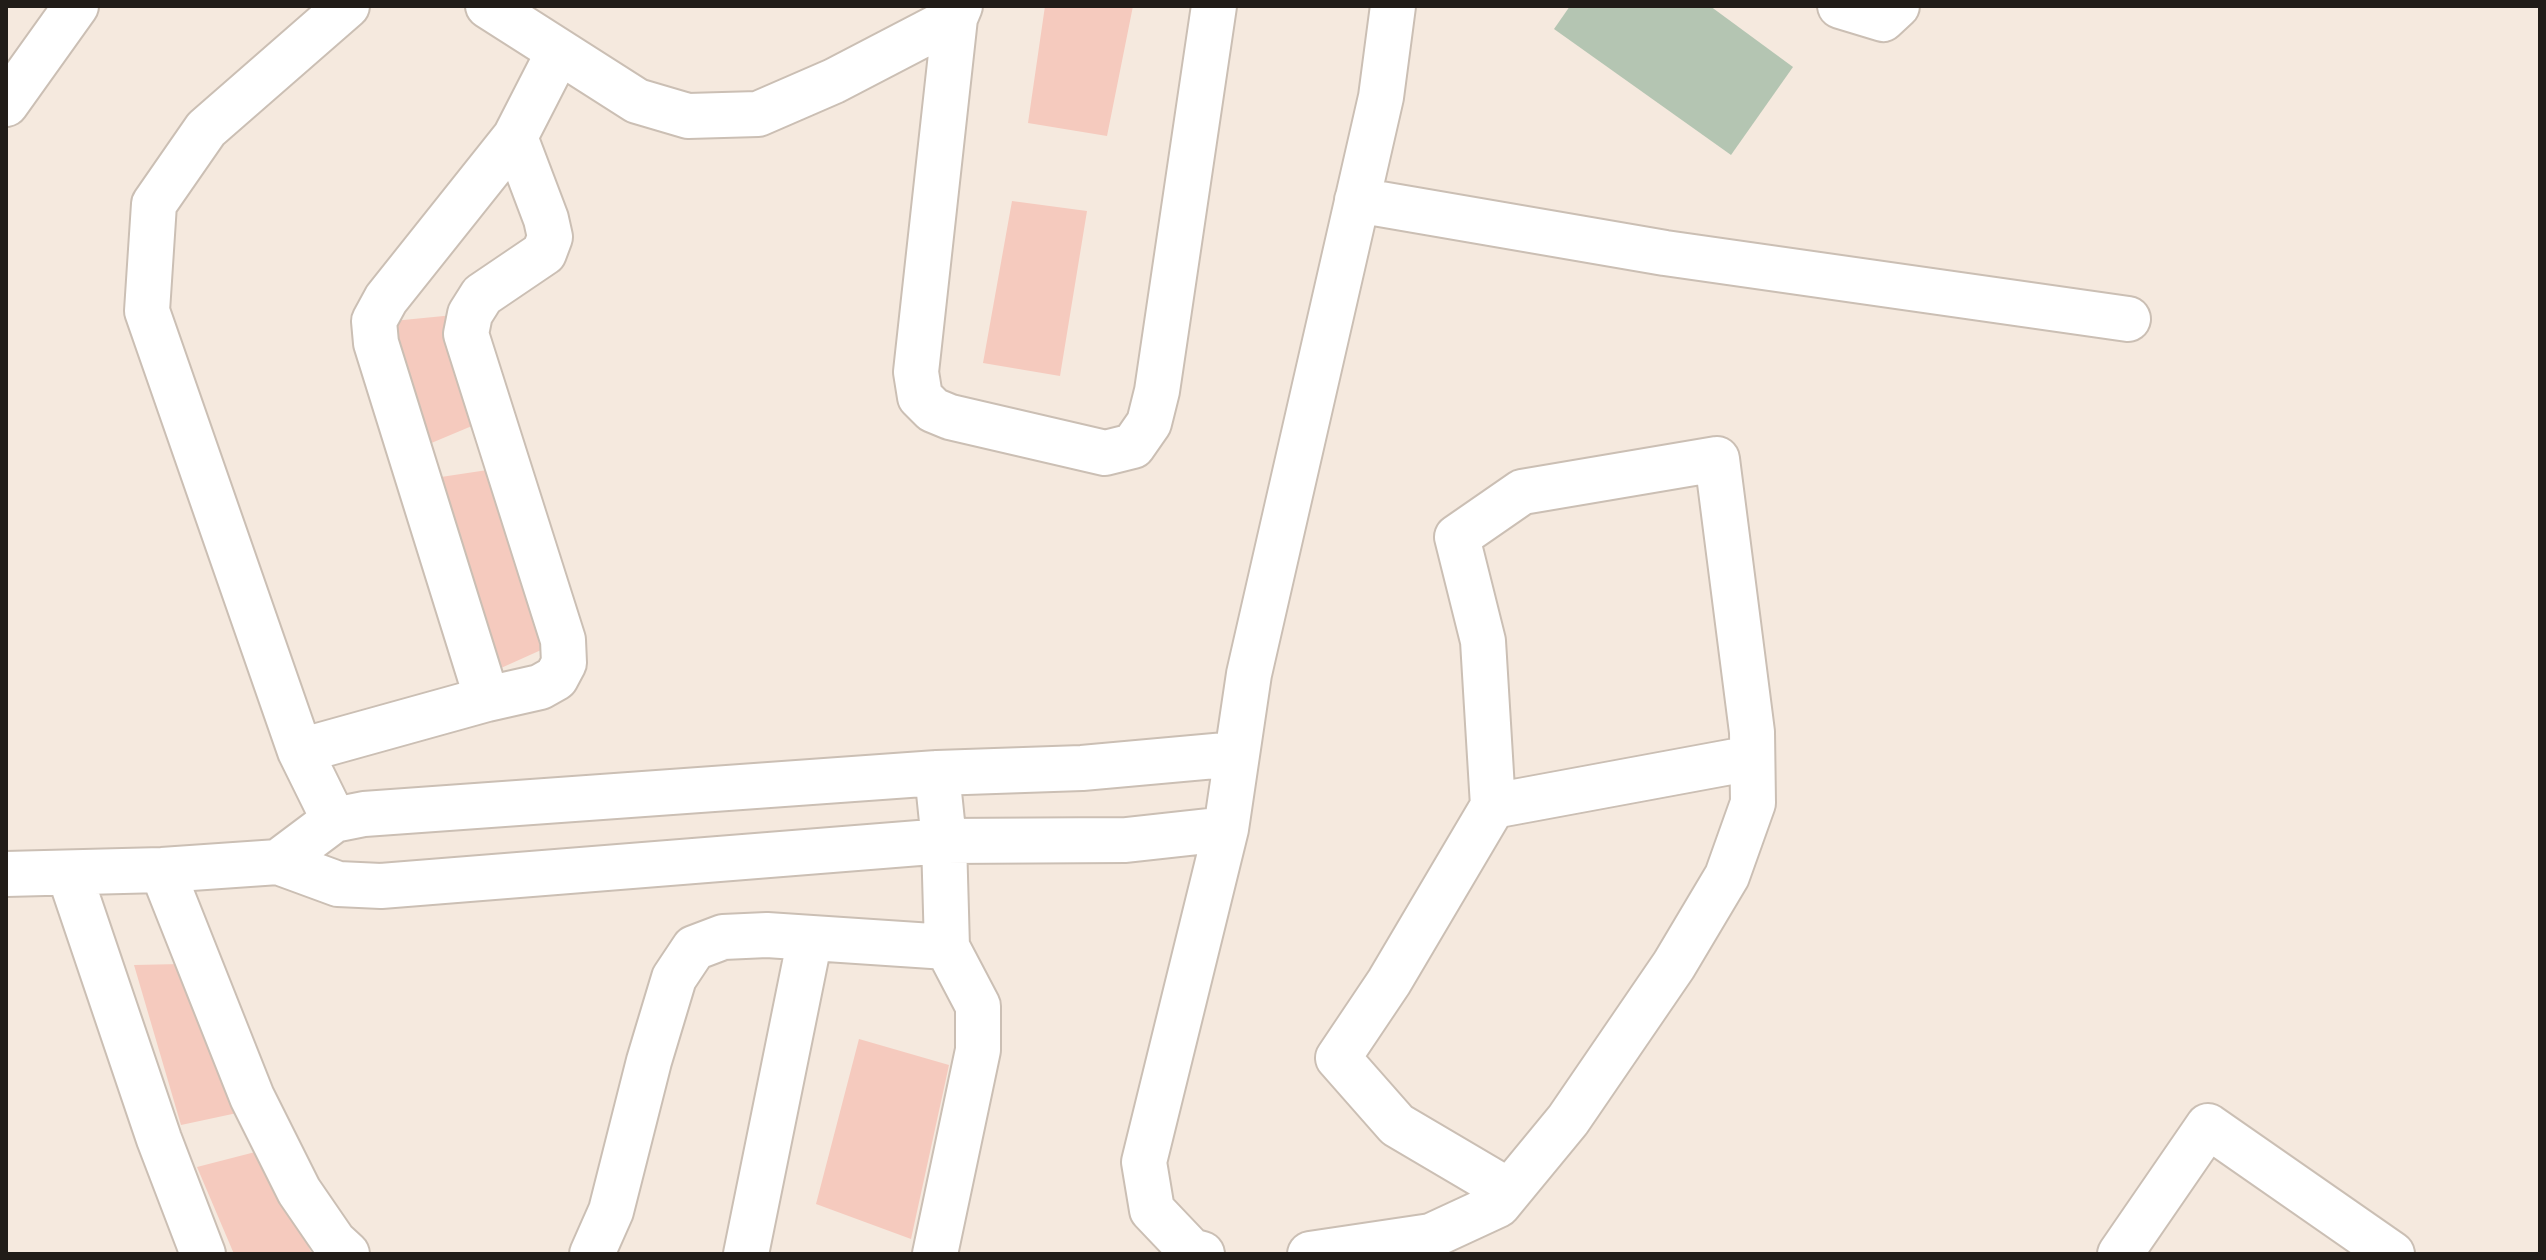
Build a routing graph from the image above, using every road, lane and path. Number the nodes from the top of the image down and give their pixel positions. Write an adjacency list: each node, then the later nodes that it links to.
1 (76, 6): 10 (street)
2 (347, 6): 15 (street)
3 (488, 6): 9 (street)
4 (1214, 6): 8 (street)
5 (1393, 6): 12 (street)
6 (1840, 6): 7 (street)
7 (1897, 6)
8 (957, 12): 9 (street)
9 (558, 53): 11 (street)
10 (6, 104)
11 (515, 137): 14 (street); 14 (street)
12 (1357, 200): 13 (street); 16 (street)
13 (2128, 319)
14 (487, 699): 15 (street)
15 (300, 751): 20 (street)
16 (1237, 754): 18 (street); 21 (street)
17 (1752, 758): 19 (street); 19 (street); 29 (street)
18 (937, 773): 20 (street); 22 (street)
19 (1493, 806): 29 (street)
20 (334, 820): 23 (street)
21 (1226, 829): 22 (street); 35 (street)
22 (944, 841): 23 (street); 28 (street)
23 (278, 862): 24 (street)
24 (162, 870): 25 (street); 31 (street)
25 (69, 873): 26 (street); 30 (street)
26 (6, 874)
27 (810, 938): 28 (street); 32 (street); 33 (street)
28 (947, 947): 34 (street)
29 (1509, 1191): 36 (street)
30 (203, 1254)
31 (347, 1254)
32 (592, 1254)
33 (746, 1254)
34 (935, 1254)
35 (1202, 1254)
36 (1310, 1254)
37 (2120, 1254): 38 (street)
38 (2392, 1254)

